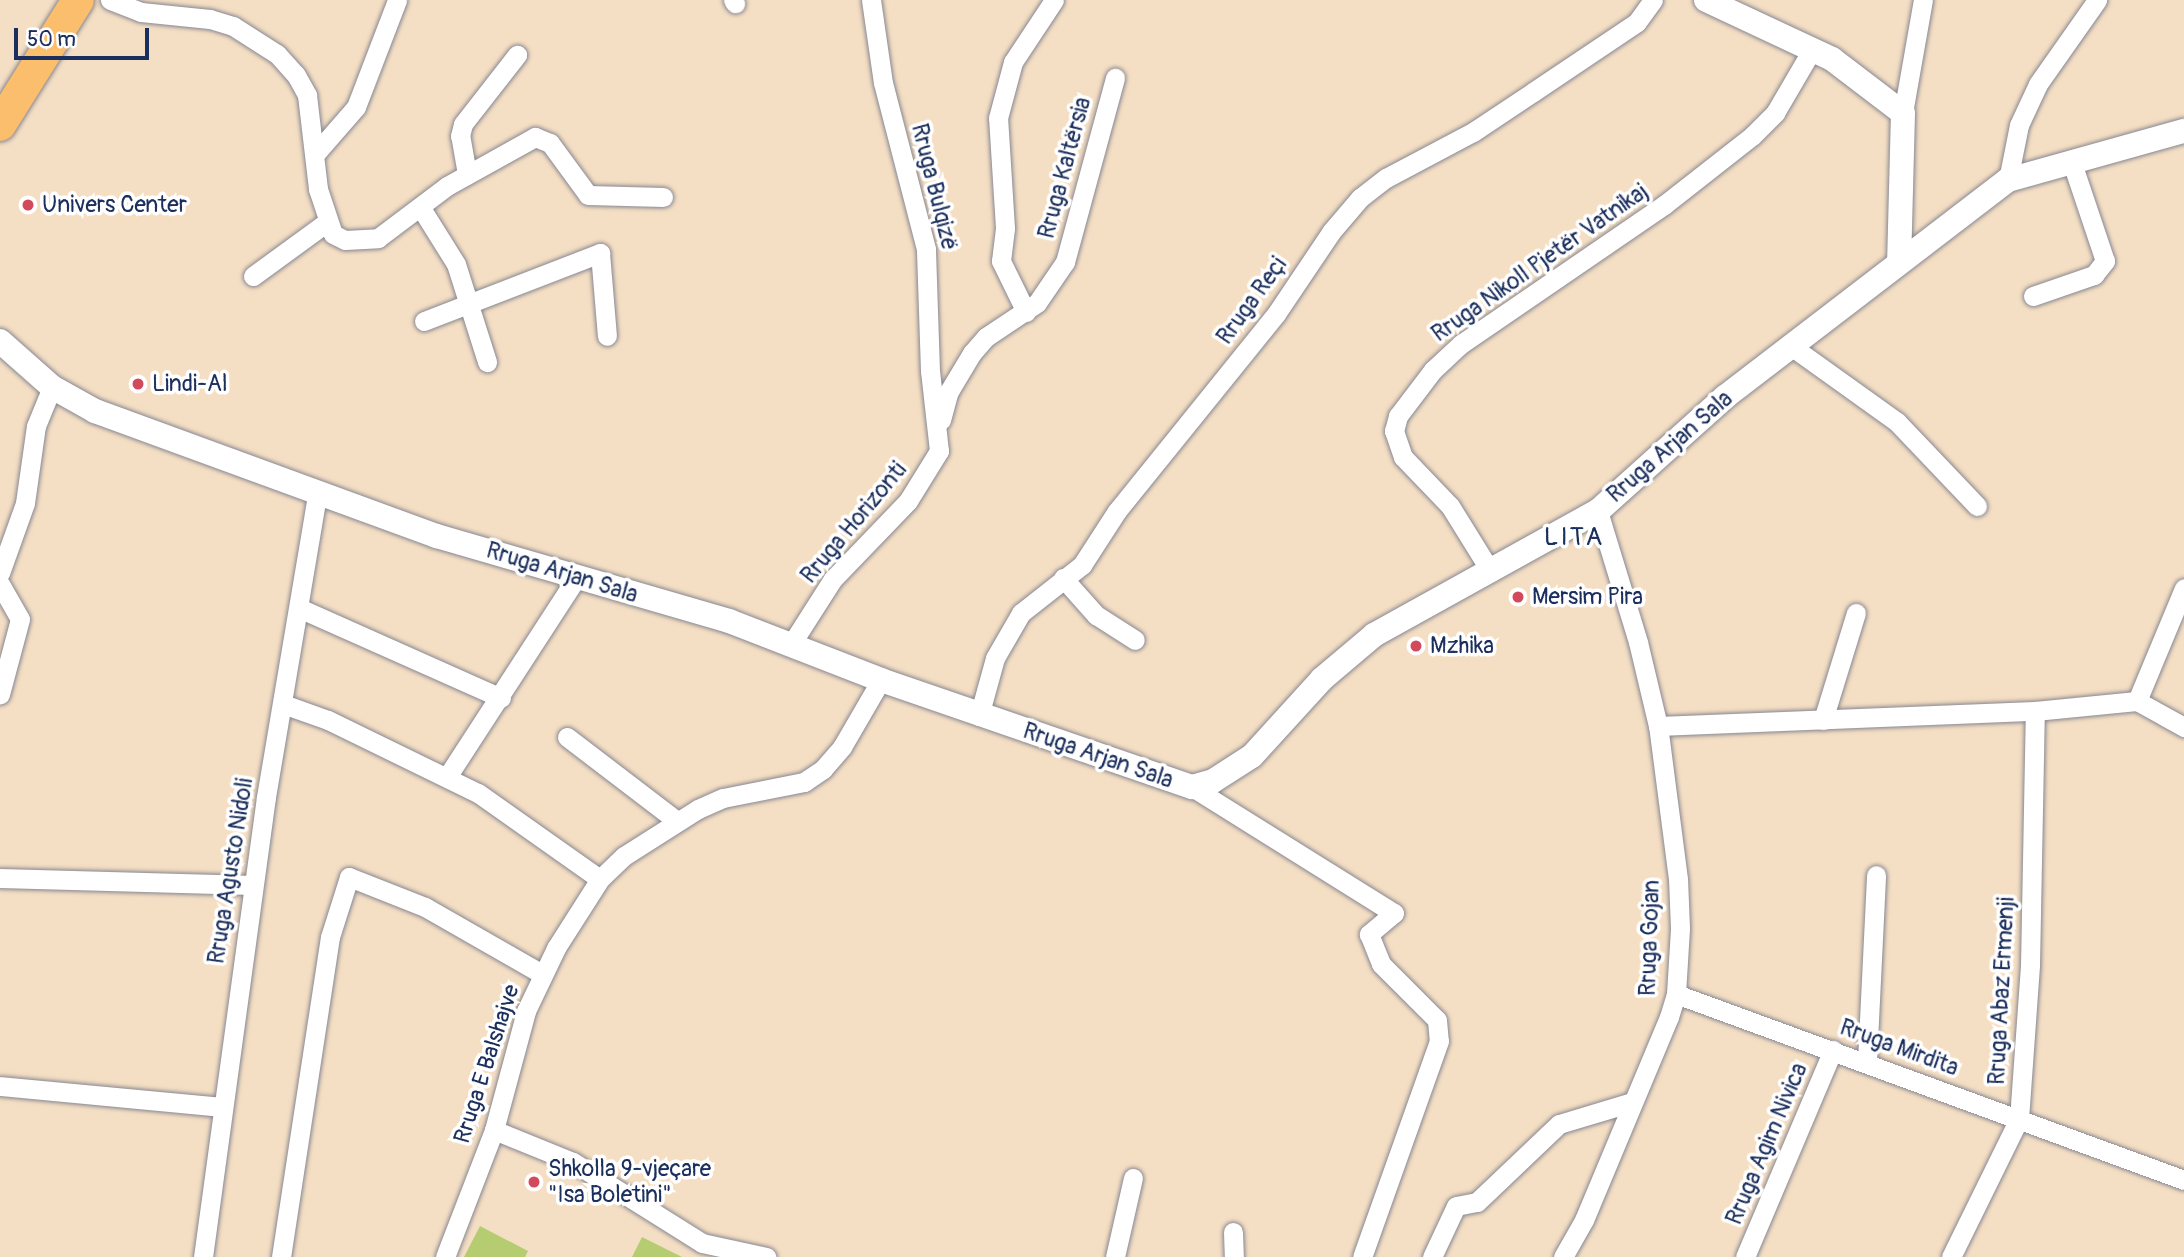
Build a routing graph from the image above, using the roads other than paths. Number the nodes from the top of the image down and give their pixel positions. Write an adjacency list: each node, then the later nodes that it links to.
1 (53, 0): 15 (main road)
2 (78, 0): 17 (main road)
3 (110, 0): 19 (street)
4 (871, 0): 37 (street, Rruga Bulqizë)
5 (1054, 0): 30 (street)
6 (1653, 0): 44 (street, Rruga Reçi)
7 (1706, 0): 11 (street)
8 (1923, 0): 16 (street)
9 (2097, 0): 22 (street)
10 (397, 1): 19 (street)
11 (1730, 5): 12 (street)
12 (1813, 48): 16 (street); 41 (street, Rruga Nikoll Pjetër Vatnikaj)
13 (517, 55): 21 (street)
14 (1115, 78): 30 (street, Rruga Kaltërsia)
15 (0, 88)
16 (1903, 113): 26 (street)
17 (0, 125)
18 (2184, 131): 20 (street, Rruga Arjan Sala)
19 (316, 153): 25 (street)
20 (2071, 160): 22 (street, Rruga Arjan Sala); 28 (street)
21 (467, 174): 23 (street); 24 (street)
22 (2008, 180): 26 (street, Rruga Arjan Sala)
23 (663, 197)
24 (421, 208): 25 (street); 29 (street)
25 (327, 222): 27 (street)
26 (1899, 261): 34 (street, Rruga Arjan Sala)
27 (253, 276)
28 (2034, 296)
29 (470, 300): 31 (street); 32 (street); 35 (street)
30 (1026, 312): 37 (street, Rruga Kaltërsia)
31 (424, 321)
32 (607, 336)
33 (0, 341): 36 (street, Rruga Arjan Sala)
34 (1791, 346): 39 (street); 40 (street, Rruga Arjan Sala)
35 (487, 362)
36 (52, 387): 38 (street, Rruga Arjan Sala); 42 (street)
37 (938, 430): 50 (street, Rruga Horizonti)
38 (317, 494): 43 (street, Rruga Arjan Sala); 47 (street, Rruga Agusto Nidoli)
39 (1977, 506)
40 (1598, 511): 41 (street, Rruga Arjan Sala); 59 (street, Rruga Gojan)
41 (1492, 572): 63 (street, Rruga Arjan Sala)
42 (0, 573)
43 (576, 578): 50 (street, Rruga Arjan Sala); 53 (street)
44 (1063, 578): 49 (street); 57 (street, Rruga Reçi)
45 (0, 584): 52 (street)
46 (2184, 588): 54 (street)
47 (299, 608): 53 (street); 55 (street, Rruga Agusto Nidoli)
48 (1856, 613): 58 (street)
49 (1135, 640)
50 (792, 642): 51 (street, Rruga Arjan Sala)
51 (881, 680): 57 (street, Rruga Arjan Sala); 64 (street, Rruga E Balshajve)
52 (0, 694)
53 (501, 698): 62 (street)
54 (2137, 701): 56 (street); 60 (street)
55 (283, 704): 62 (street); 68 (street, Rruga Agusto Nidoli)
56 (2035, 711): 58 (street); 76 (street, Rruga Abaz Ermenji)
57 (979, 716): 63 (street, Rruga Arjan Sala)
58 (1823, 720): 59 (street)
59 (1658, 726): 70 (street, Rruga Gojan)
60 (2184, 727)
61 (567, 737): 64 (street)
62 (447, 777): 67 (street)
63 (1192, 787): 87 (street)
64 (677, 821): 67 (street, Rruga E Balshajve)
65 (1876, 875): 72 (street)
66 (0, 878): 68 (street)
67 (600, 879): 69 (street, Rruga E Balshajve)
68 (253, 885): 75 (street, Rruga Agusto Nidoli)
69 (542, 974): 77 (street, Rruga E Balshajve); 82 (street)
70 (1676, 994): 71 (street, Rruga Mirdita); 74 (street, Rruga Gojan)
71 (1833, 1050): 72 (street, Rruga Mirdita); 90 (street, Rruga Agim Nivica)
72 (1867, 1061): 76 (street, Rruga Mirdita)
73 (0, 1086): 75 (street)
74 (1632, 1102): 88 (street); 89 (street, Rruga Gojan)
75 (220, 1107): 81 (street, Rruga Agusto Nidoli)
76 (2019, 1119): 79 (street, Rruga Mirdita); 91 (street, Rruga Abaz Ermenji)
77 (494, 1130): 83 (street, Rruga E Balshajve); 84 (street)
78 (1133, 1178): 85 (street)
79 (2184, 1180)
80 (1233, 1232): 86 (street)
81 (203, 1257)
82 (281, 1257)
83 (445, 1257)
84 (766, 1257)
85 (1115, 1257)
86 (1234, 1257)
87 (1362, 1257)
88 (1432, 1257)
89 (1563, 1257)
90 (1745, 1257)
91 (1951, 1257)

